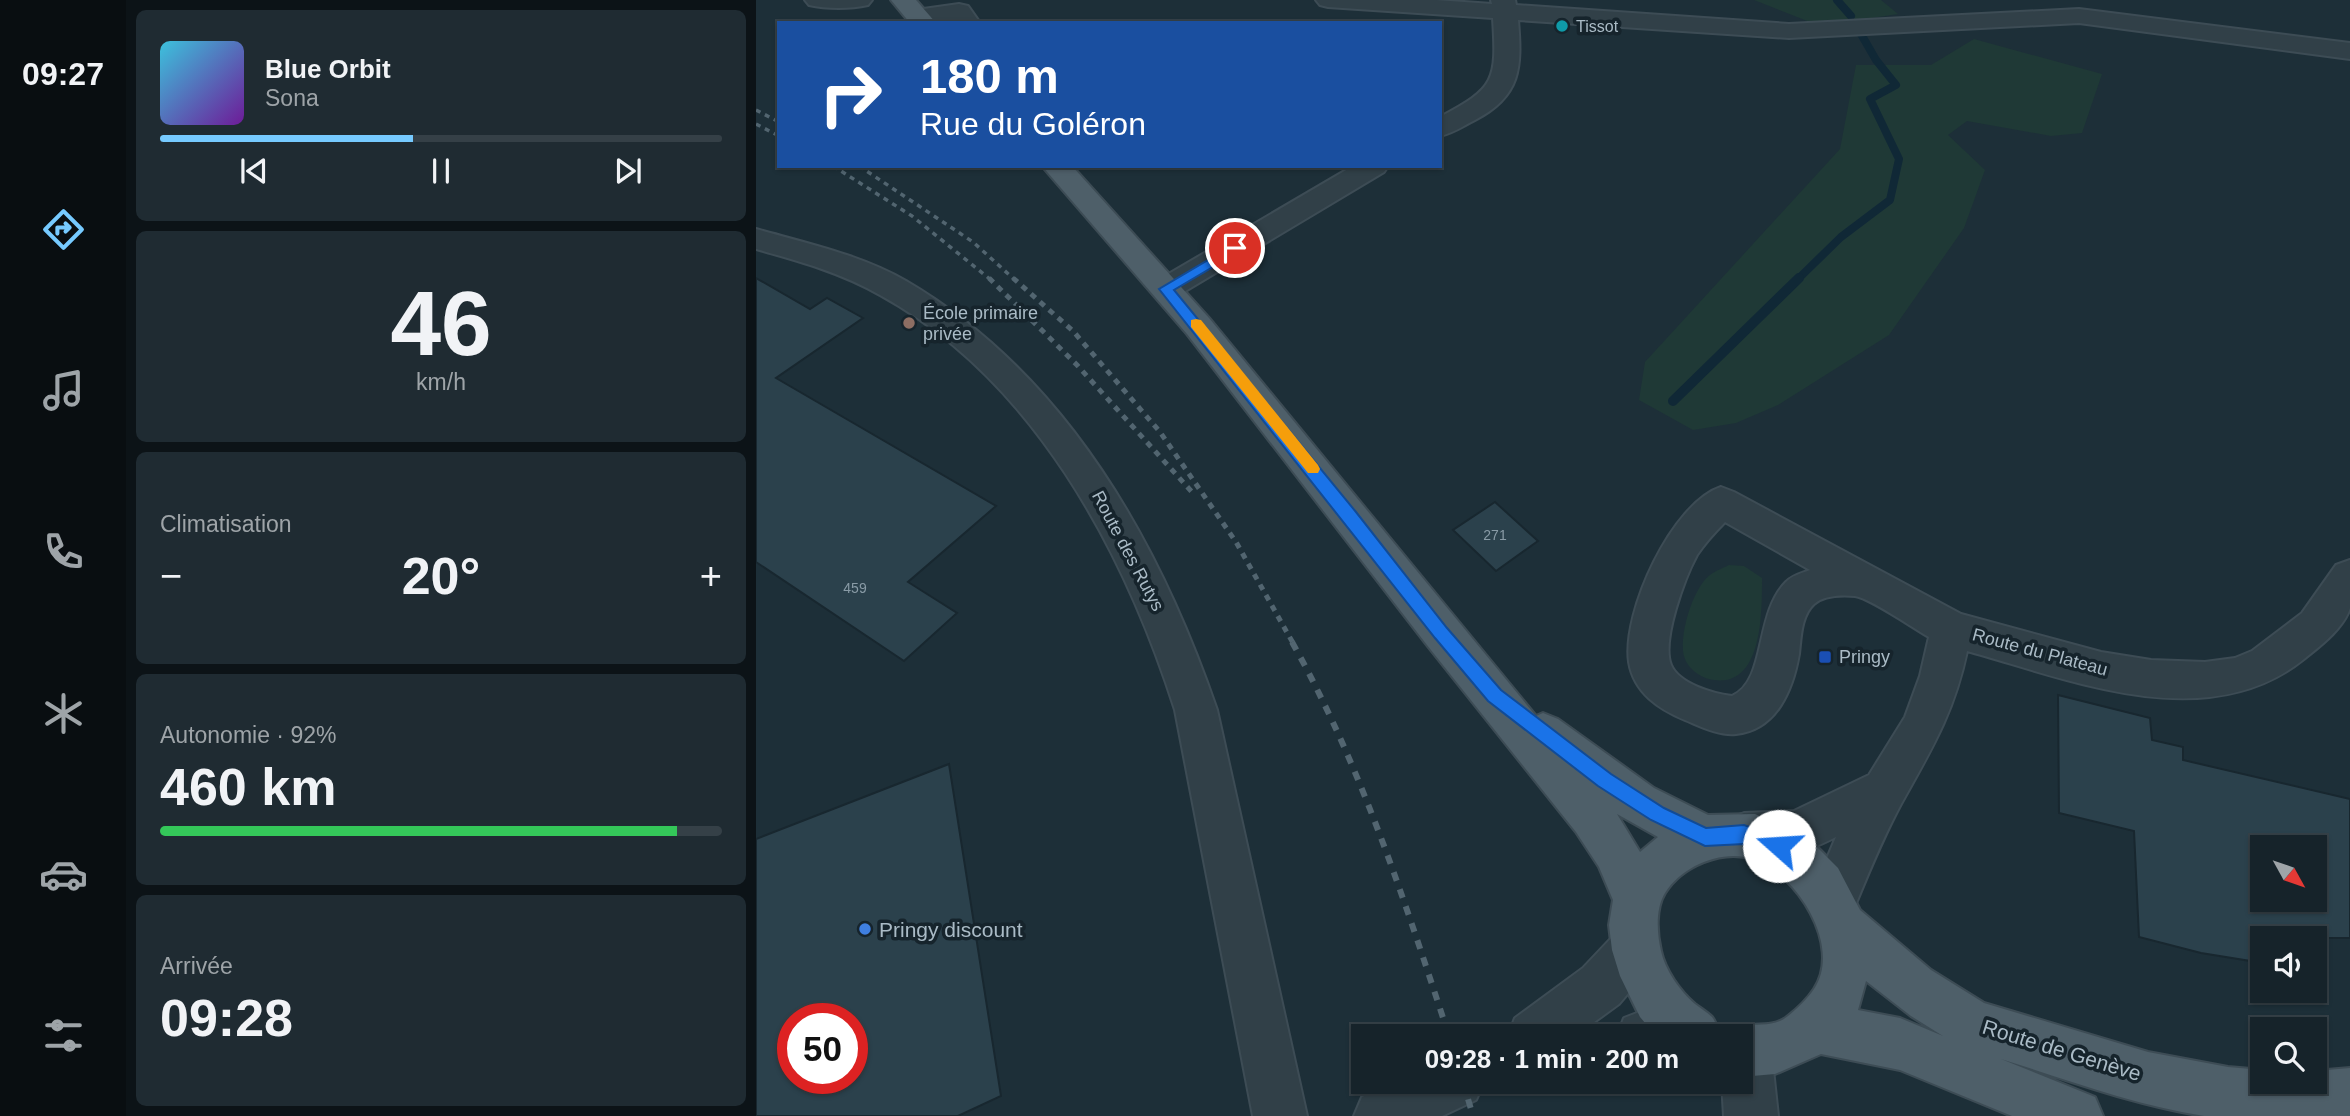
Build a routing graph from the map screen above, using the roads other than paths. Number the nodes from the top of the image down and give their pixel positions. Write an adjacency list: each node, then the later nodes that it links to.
1 (817, 0): 2 (street)
2 (860, 0)
3 (1328, 0): 4 (street)
4 (1504, 6): 7 (street); 8 (street)
5 (915, 13): 6 (street)
6 (966, 21)
7 (2350, 51)
8 (1442, 127)
9 (1058, 168): 12 (main road, Route de Genève)
10 (1371, 168): 12 (street)
11 (756, 239): 29 (street, Route des Rutys)
12 (1166, 289): 16 (main road, Route de Genève)
13 (2350, 576): 15 (street, Route du Plateau)
14 (1861, 580): 14 (street, Route du Plateau); 15 (street, Route du Plateau)
15 (1951, 629): 17 (street)
16 (1494, 695): 18 (main road, Route de Genève); 19 (main road, Route de Genève)
17 (1885, 790): 18 (street); 20 (street)
18 (1724, 836): 19 (main road); 20 (main road, Route de Genève)
19 (1638, 901): 21 (main road)
20 (1838, 914): 24 (main road); 28 (main road, Route de Genève)
21 (1635, 948): 22 (street); 23 (main road)
22 (1549, 1024)
23 (1668, 1024)
24 (1815, 1027): 25 (main road); 32 (main road)
25 (1753, 1052)
26 (1431, 1094): 30 (street)
27 (1748, 1094): 31 (street)
28 (2328, 1103)
29 (1280, 1116)
30 (1381, 1116)
31 (1751, 1116)
32 (2076, 1116)

